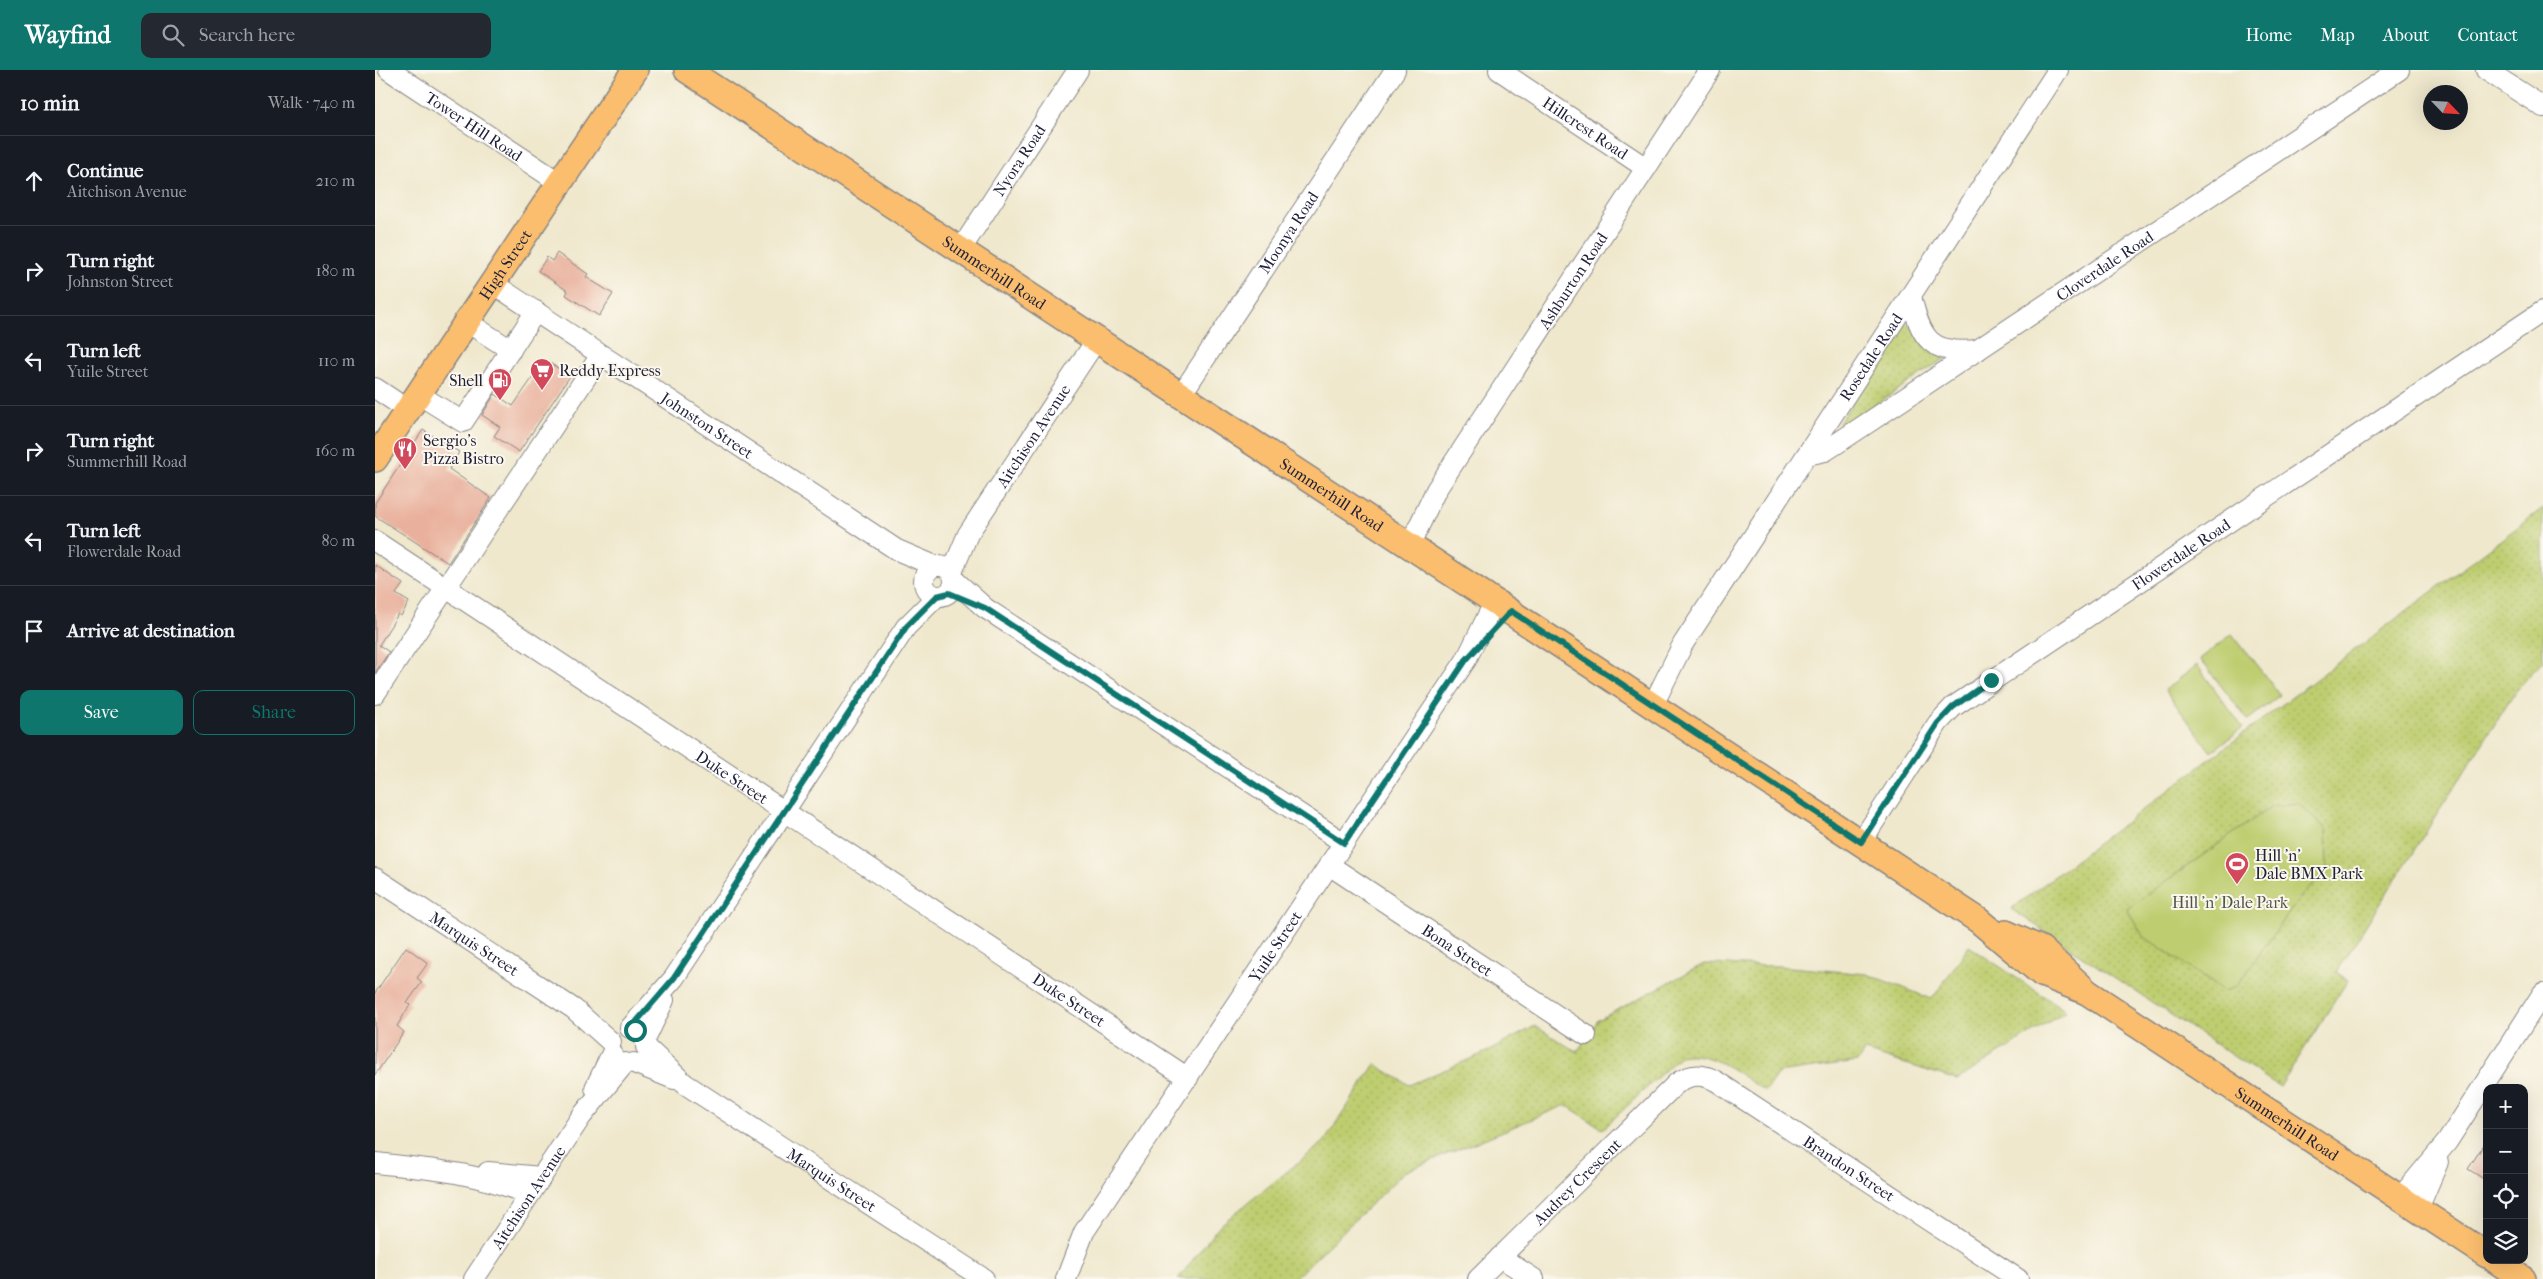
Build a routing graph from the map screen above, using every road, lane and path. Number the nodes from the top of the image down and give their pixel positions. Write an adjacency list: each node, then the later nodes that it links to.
1 (389, 70): 13 (street, Tower Hill Road)
2 (635, 70): 13 (main road, High Street)
3 (687, 70): 14 (main road, Summerhill Road)
4 (1078, 70): 14 (street, Nyora Road)
5 (1395, 70): 25 (street, Moonya Road)
6 (1499, 70): 12 (street, Hillcrest Road)
7 (1710, 70): 12 (street, Ashburton Road)
8 (2058, 70): 16 (street, Rosedale Road)
9 (2399, 70): 22 (street, Cloverdale Road)
10 (2486, 70): 11 (street)
11 (2543, 107)
12 (1646, 168): 29 (street, Ashburton Road)
13 (560, 183): 15 (main road, High Street)
14 (961, 249): 20 (main road, Summerhill Road)
15 (492, 283): 17 (street, Johnston Street); 19 (main road, High Street)
16 (1911, 296): 22 (street); 27 (street, Rosedale Road)
17 (536, 311): 21 (street); 23 (street, Johnston Street)
18 (2543, 311): 37 (street, Flowerdale Road)
19 (467, 322): 21 (street); 26 (main road, High Street)
20 (1097, 339): 25 (main road, Summerhill Road); 31 (street, Aitchison Avenue)
21 (511, 350): 26 (street)
22 (1978, 350): 27 (street, Cloverdale Road)
23 (601, 355): 31 (street, Johnston Street); 32 (street)
24 (375, 388): 26 (street)
25 (1181, 395): 29 (main road, Summerhill Road)
26 (413, 402): 28 (main road, High Street)
27 (1807, 455): 35 (street, Rosedale Road)
28 (375, 459)
29 (1402, 540): 33 (main road, Summerhill Road)
30 (375, 541): 32 (street, Duke Street)
31 (939, 579): 36 (street, Aitchison Avenue); 38 (street, Johnston Street)
32 (445, 587): 34 (street); 36 (street, Duke Street)
33 (1503, 606): 35 (main road, Summerhill Road); 38 (street, Yuile Street)
34 (375, 694)
35 (1646, 701): 37 (main road, Summerhill Road)
36 (784, 812): 43 (street, Aitchison Avenue); 44 (street, Duke Street)
37 (1861, 842): 50 (main road, Summerhill Road)
38 (1344, 843): 39 (street, Yuile Street)
39 (1329, 865): 42 (street, Bona Street); 44 (street, Yuile Street)
40 (375, 878): 43 (street, Marquis Street)
41 (2543, 993): 50 (street)
42 (1586, 1035)
43 (628, 1046): 48 (street, Aitchison Avenue); 55 (street, Marquis Street)
44 (1188, 1078): 51 (street, Yuile Street)
45 (1676, 1084): 53 (street, Audrey Crescent); 62 (street, Brandon Street)
46 (375, 1163): 47 (street)
47 (466, 1173): 48 (street); 49 (street)
48 (541, 1177): 49 (street, Aitchison Avenue)
49 (529, 1195): 57 (street, Aitchison Avenue)
50 (2409, 1204): 52 (main road, Summerhill Road)
51 (1084, 1232): 58 (street, Yuile Street); 59 (street, Yuile Street)
52 (2483, 1252)
53 (1500, 1257): 60 (street, Audrey Crescent); 61 (street)
54 (2501, 1264): 56 (main road)
55 (981, 1278)
56 (2520, 1278)
57 (474, 1279)
58 (1054, 1279)
59 (1066, 1279)
60 (1478, 1279)
61 (1534, 1279)
62 (2018, 1279)

